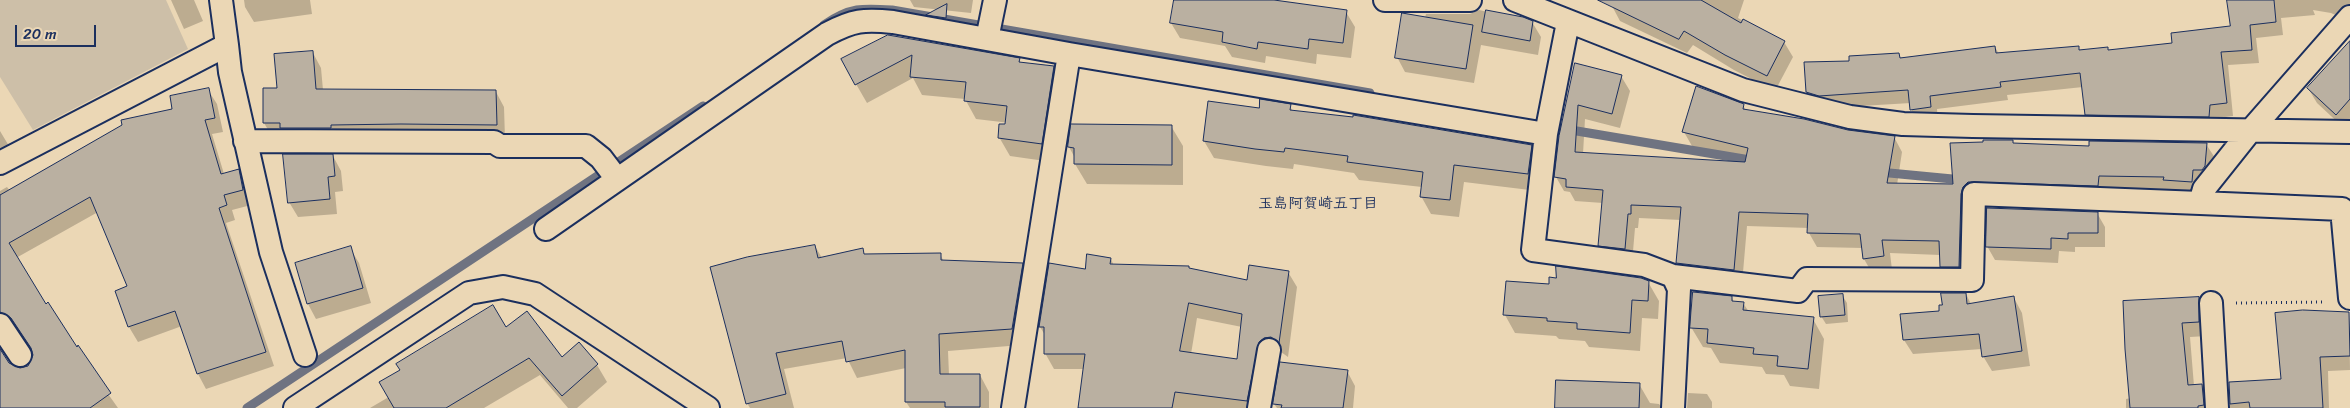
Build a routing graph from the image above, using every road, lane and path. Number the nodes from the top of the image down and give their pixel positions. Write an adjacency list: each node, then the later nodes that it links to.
1 (221, 0): 9 (street)
2 (995, 0): 8 (street)
3 (1385, 0): 4 (street)
4 (1470, 0)
5 (1515, 0): 7 (street)
6 (2350, 17): 11 (street)
7 (1568, 22): 11 (street); 13 (street)
8 (989, 31): 10 (street); 16 (street)
9 (227, 45): 14 (street); 15 (street)
10 (1069, 54): 13 (street); 28 (street)
11 (2251, 130): 12 (street); 17 (street)
12 (2350, 132)
13 (1546, 134): 19 (street)
14 (245, 141): 16 (street); 25 (street)
15 (0, 163)
16 (612, 172): 18 (street)
17 (2202, 197): 19 (street); 20 (street)
18 (546, 228)
19 (1673, 276): 30 (street)
20 (2340, 300): 21 (path)
21 (2211, 304): 31 (street)
22 (0, 326): 24 (street)
23 (1269, 350): 29 (street)
24 (20, 355)
25 (305, 355)
26 (294, 408): 27 (street)
27 (708, 408)
28 (1013, 408)
29 (1259, 408)
30 (1673, 408)
31 (2217, 408)

